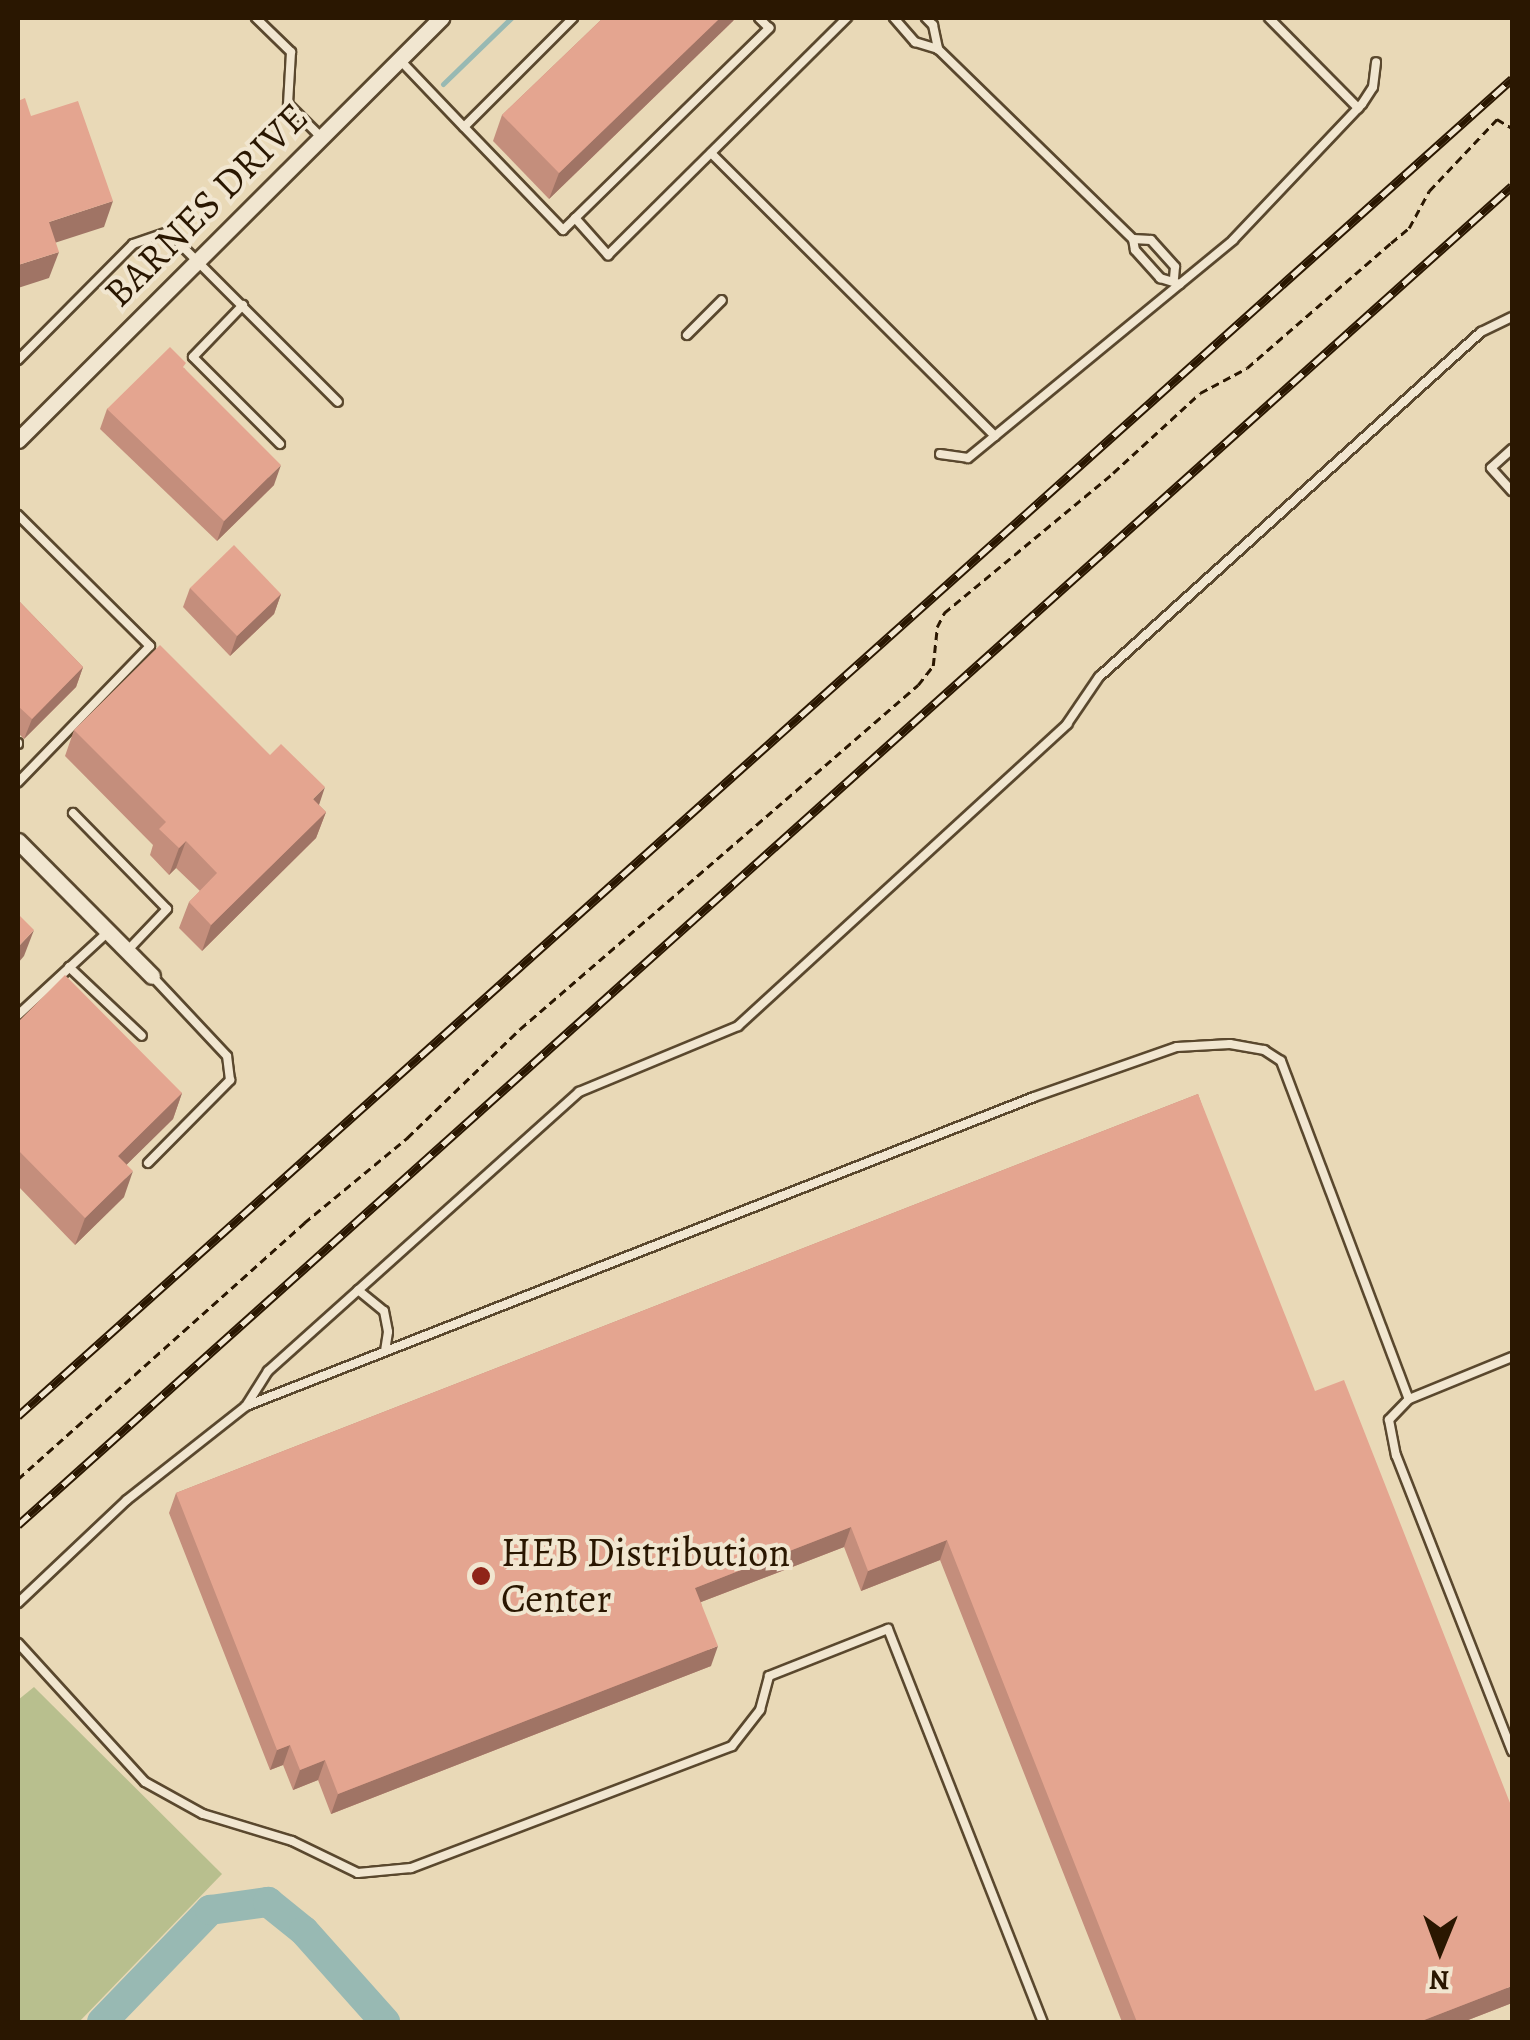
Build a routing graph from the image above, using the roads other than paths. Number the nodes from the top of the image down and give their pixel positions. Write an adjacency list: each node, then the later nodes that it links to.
1 (256, 18): 14 (lane)
2 (442, 18): 10 (street, BARNES DRIVE)
3 (573, 18): 13 (lane)
4 (759, 18): 16 (lane)
5 (847, 18): 15 (lane)
6 (894, 18): 9 (lane)
7 (926, 18): 9 (lane)
8 (1269, 18): 12 (lane)
9 (938, 49): 17 (lane)
10 (399, 59): 13 (lane); 14 (street, BARNES DRIVE)
11 (1376, 62): 12 (lane)
12 (1358, 108): 19 (lane)
13 (464, 126): 16 (lane)
14 (320, 136): 18 (street, BARNES DRIVE)
15 (711, 153): 16 (lane); 26 (lane)
16 (576, 218)
17 (1133, 239): 19 (lane); 19 (lane)
18 (198, 259): 21 (lane); 24 (lane); 27 (street, BARNES DRIVE)
19 (1177, 281): 26 (lane)
20 (722, 300): 23 (lane)
21 (244, 305): 25 (lane); 28 (lane)
22 (1512, 317): 45 (lane)
23 (687, 335)
24 (18, 360)
25 (338, 402)
26 (995, 436): 30 (lane)
27 (18, 440)
28 (280, 444)
29 (1512, 449): 31 (lane)
30 (940, 454)
31 (1512, 491)
32 (18, 514): 33 (lane)
33 (150, 646): 34 (lane); 35 (lane)
34 (163, 659)
35 (18, 782)
36 (74, 813): 39 (lane)
37 (18, 841): 38 (street)
38 (108, 932): 39 (street); 40 (lane)
39 (127, 951): 41 (street)
40 (70, 967): 42 (lane); 43 (lane)
41 (152, 976): 44 (lane)
42 (18, 1014)
43 (142, 1036)
44 (148, 1163)
45 (358, 1290): 46 (lane); 49 (lane)
46 (385, 1351): 48 (lane); 49 (lane)
47 (1512, 1357): 48 (lane)
48 (1409, 1398): 52 (lane)
49 (246, 1406): 50 (lane)
50 (18, 1603)
51 (18, 1643): 53 (lane)
52 (1512, 1751)
53 (1044, 2022)

